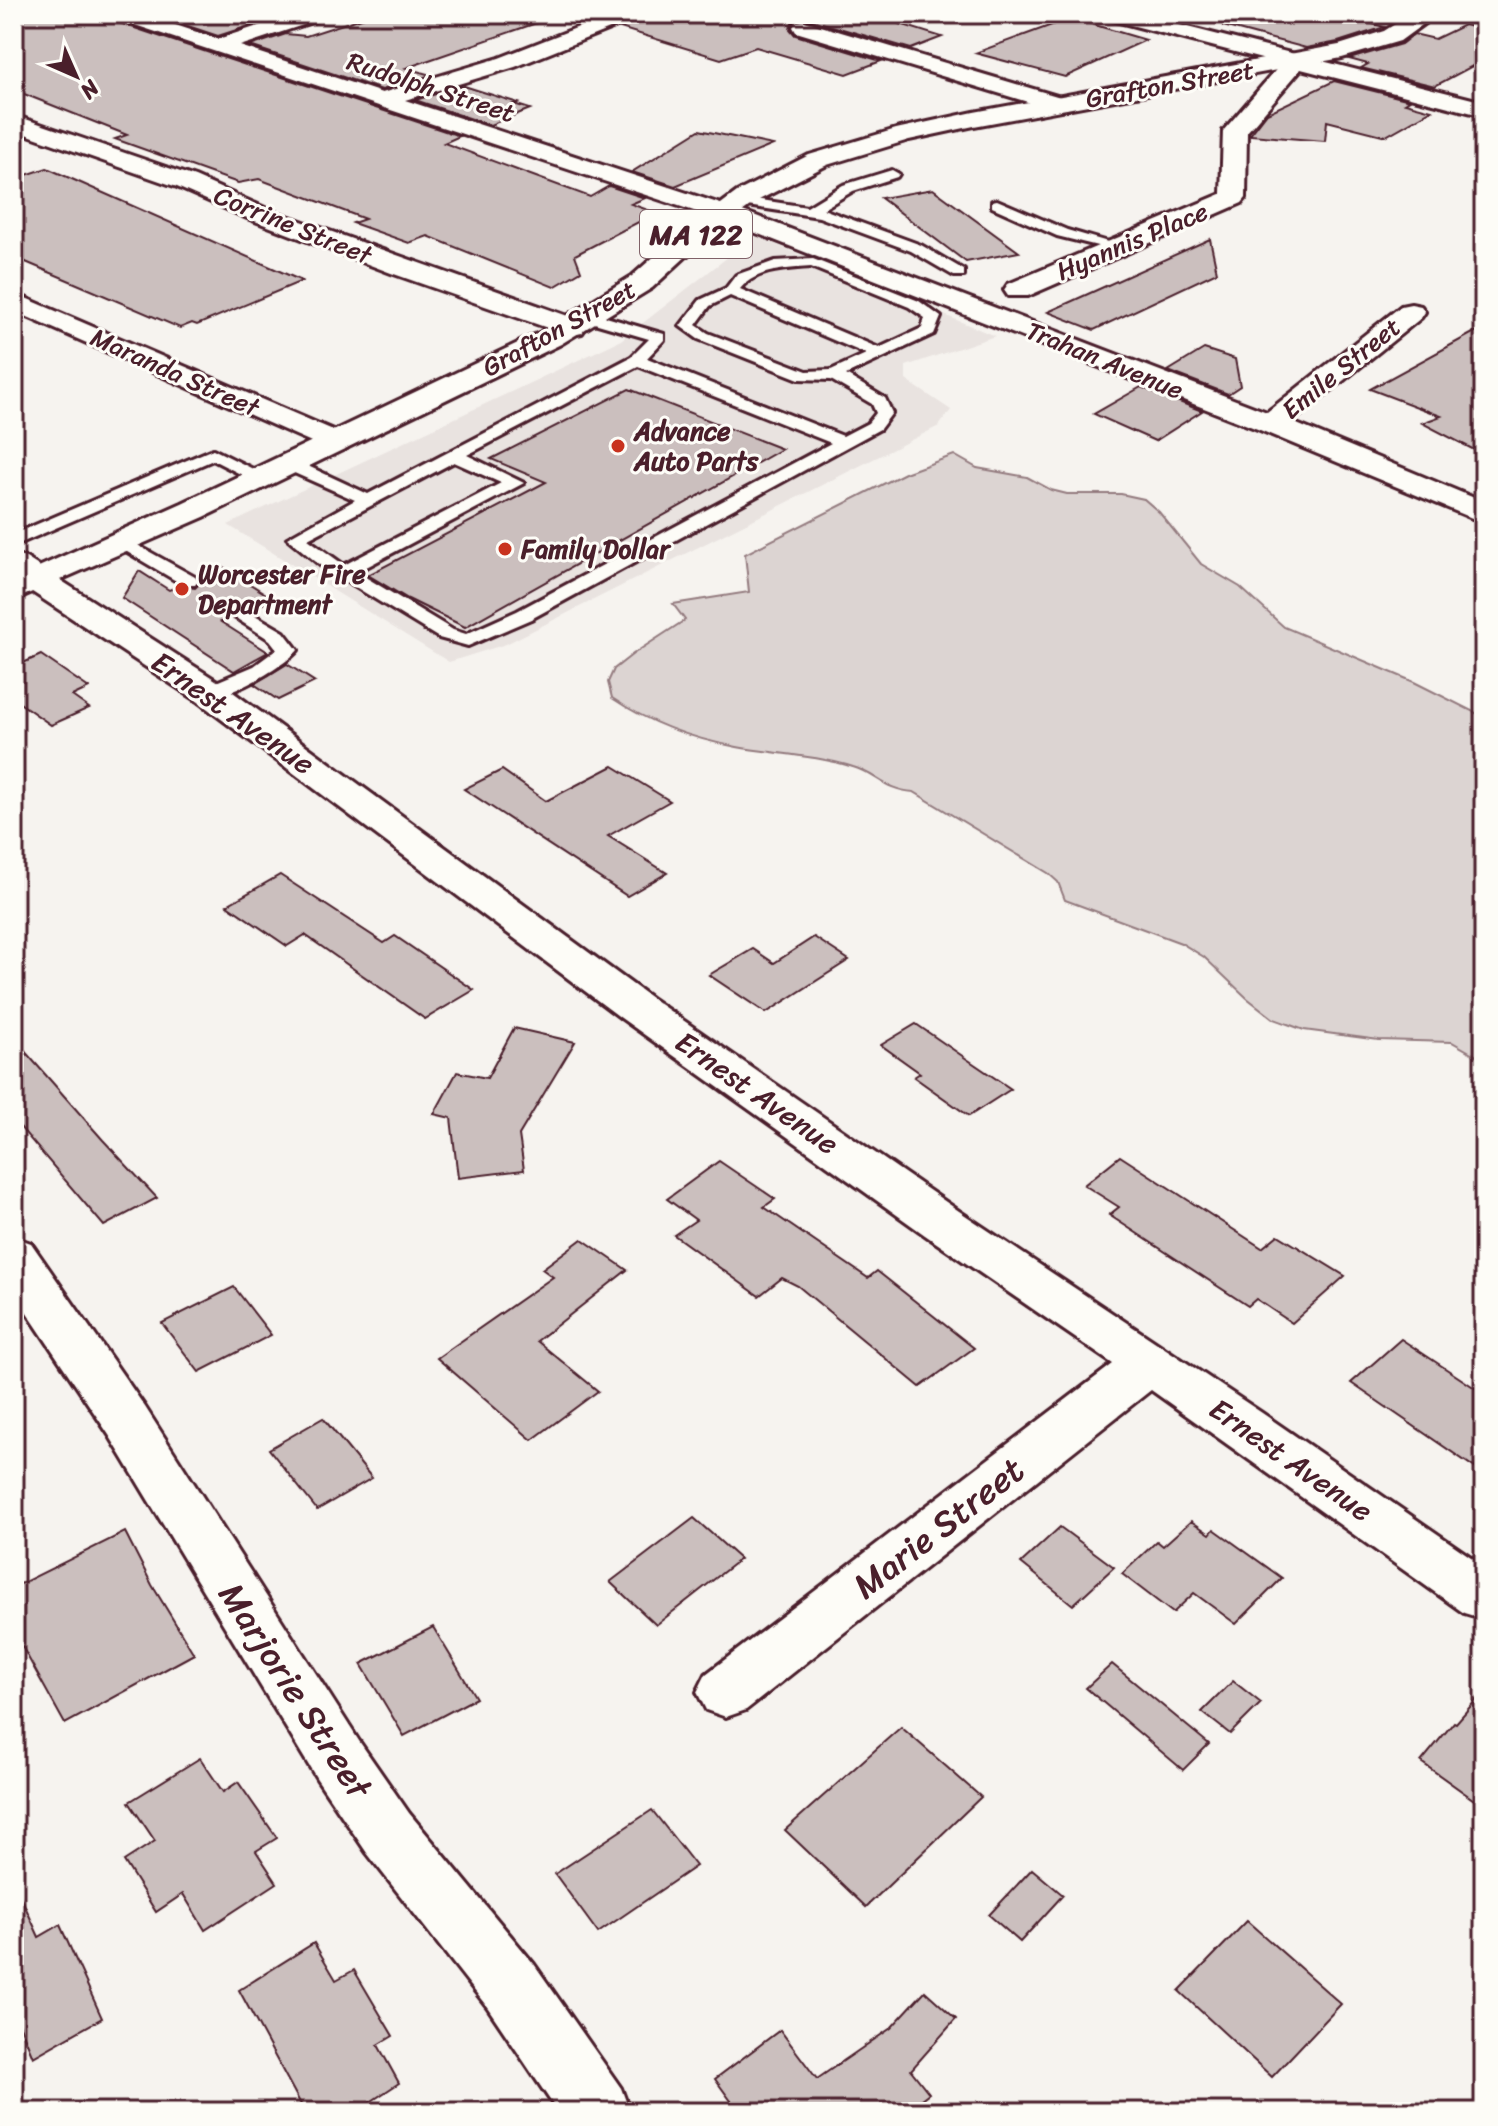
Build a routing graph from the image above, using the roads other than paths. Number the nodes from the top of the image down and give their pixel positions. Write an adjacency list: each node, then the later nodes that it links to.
1 (121, 14): 9 (main road, Rudolph Street)
2 (317, 14): 9 (main road)
3 (630, 14): 11 (main road)
4 (1111, 14): 10 (main road)
5 (1426, 14): 10 (main road, Grafton Street / MA 122)
6 (1467, 14): 7 (main road)
7 (1484, 18)
8 (804, 27): 12 (main road)
9 (218, 46): 11 (main road, Rudolph Street)
10 (1295, 62): 12 (main road, Grafton Street / MA 122); 13 (main road); 19 (main road, Hyannis Place)
11 (379, 100): 17 (main road, Rudolph Street)
12 (1059, 104): 17 (main road, Grafton Street / MA 122)
13 (1484, 109)
14 (14, 122): 26 (main road, Corrine Street)
15 (892, 174): 18 (lane)
16 (997, 204): 19 (lane)
17 (732, 206): 18 (lane); 26 (main road, Grafton Street / MA 122); 32 (main road, Trahan Avenue)
18 (810, 211): 21 (lane)
19 (1118, 247): 22 (main road, Hyannis Place)
20 (786, 262): 23 (lane); 23 (lane); 29 (lane)
21 (959, 273)
22 (1018, 290)
23 (735, 293): 27 (lane); 29 (lane)
24 (14, 301): 33 (main road, Maranda Street)
25 (1411, 312): 32 (main road, Emile Street)
26 (581, 322): 28 (lane); 33 (main road, Grafton Street / MA 122)
27 (693, 330): 28 (lane); 31 (lane)
28 (659, 337): 30 (lane)
29 (879, 354): 31 (lane)
30 (637, 360): 34 (lane); 35 (lane)
31 (834, 375): 34 (lane)
32 (1271, 424): 39 (main road, Trahan Avenue)
33 (336, 442): 36 (main road, Grafton Street / MA 122)
34 (844, 442): 42 (lane)
35 (454, 456): 38 (lane); 42 (lane)
36 (289, 464): 37 (main road, Grafton Street / MA 122); 38 (lane)
37 (260, 477): 40 (lane); 41 (main road, Grafton Street / MA 122)
38 (368, 500): 42 (lane)
39 (1484, 513)
40 (14, 541)
41 (123, 542): 43 (main road, Grafton Street / MA 122); 44 (lane)
42 (344, 572)
43 (22, 578): 46 (main road, Ernest Avenue)
44 (189, 581)
45 (241, 613): 46 (lane)
46 (209, 692): 48 (main road, Ernest Avenue)
47 (14, 1255): 51 (main road, Marjorie Street)
48 (1150, 1363): 49 (main road, Ernest Avenue); 50 (main road, Marie Street)
49 (1484, 1596)
50 (726, 1692)
51 (597, 2112)

